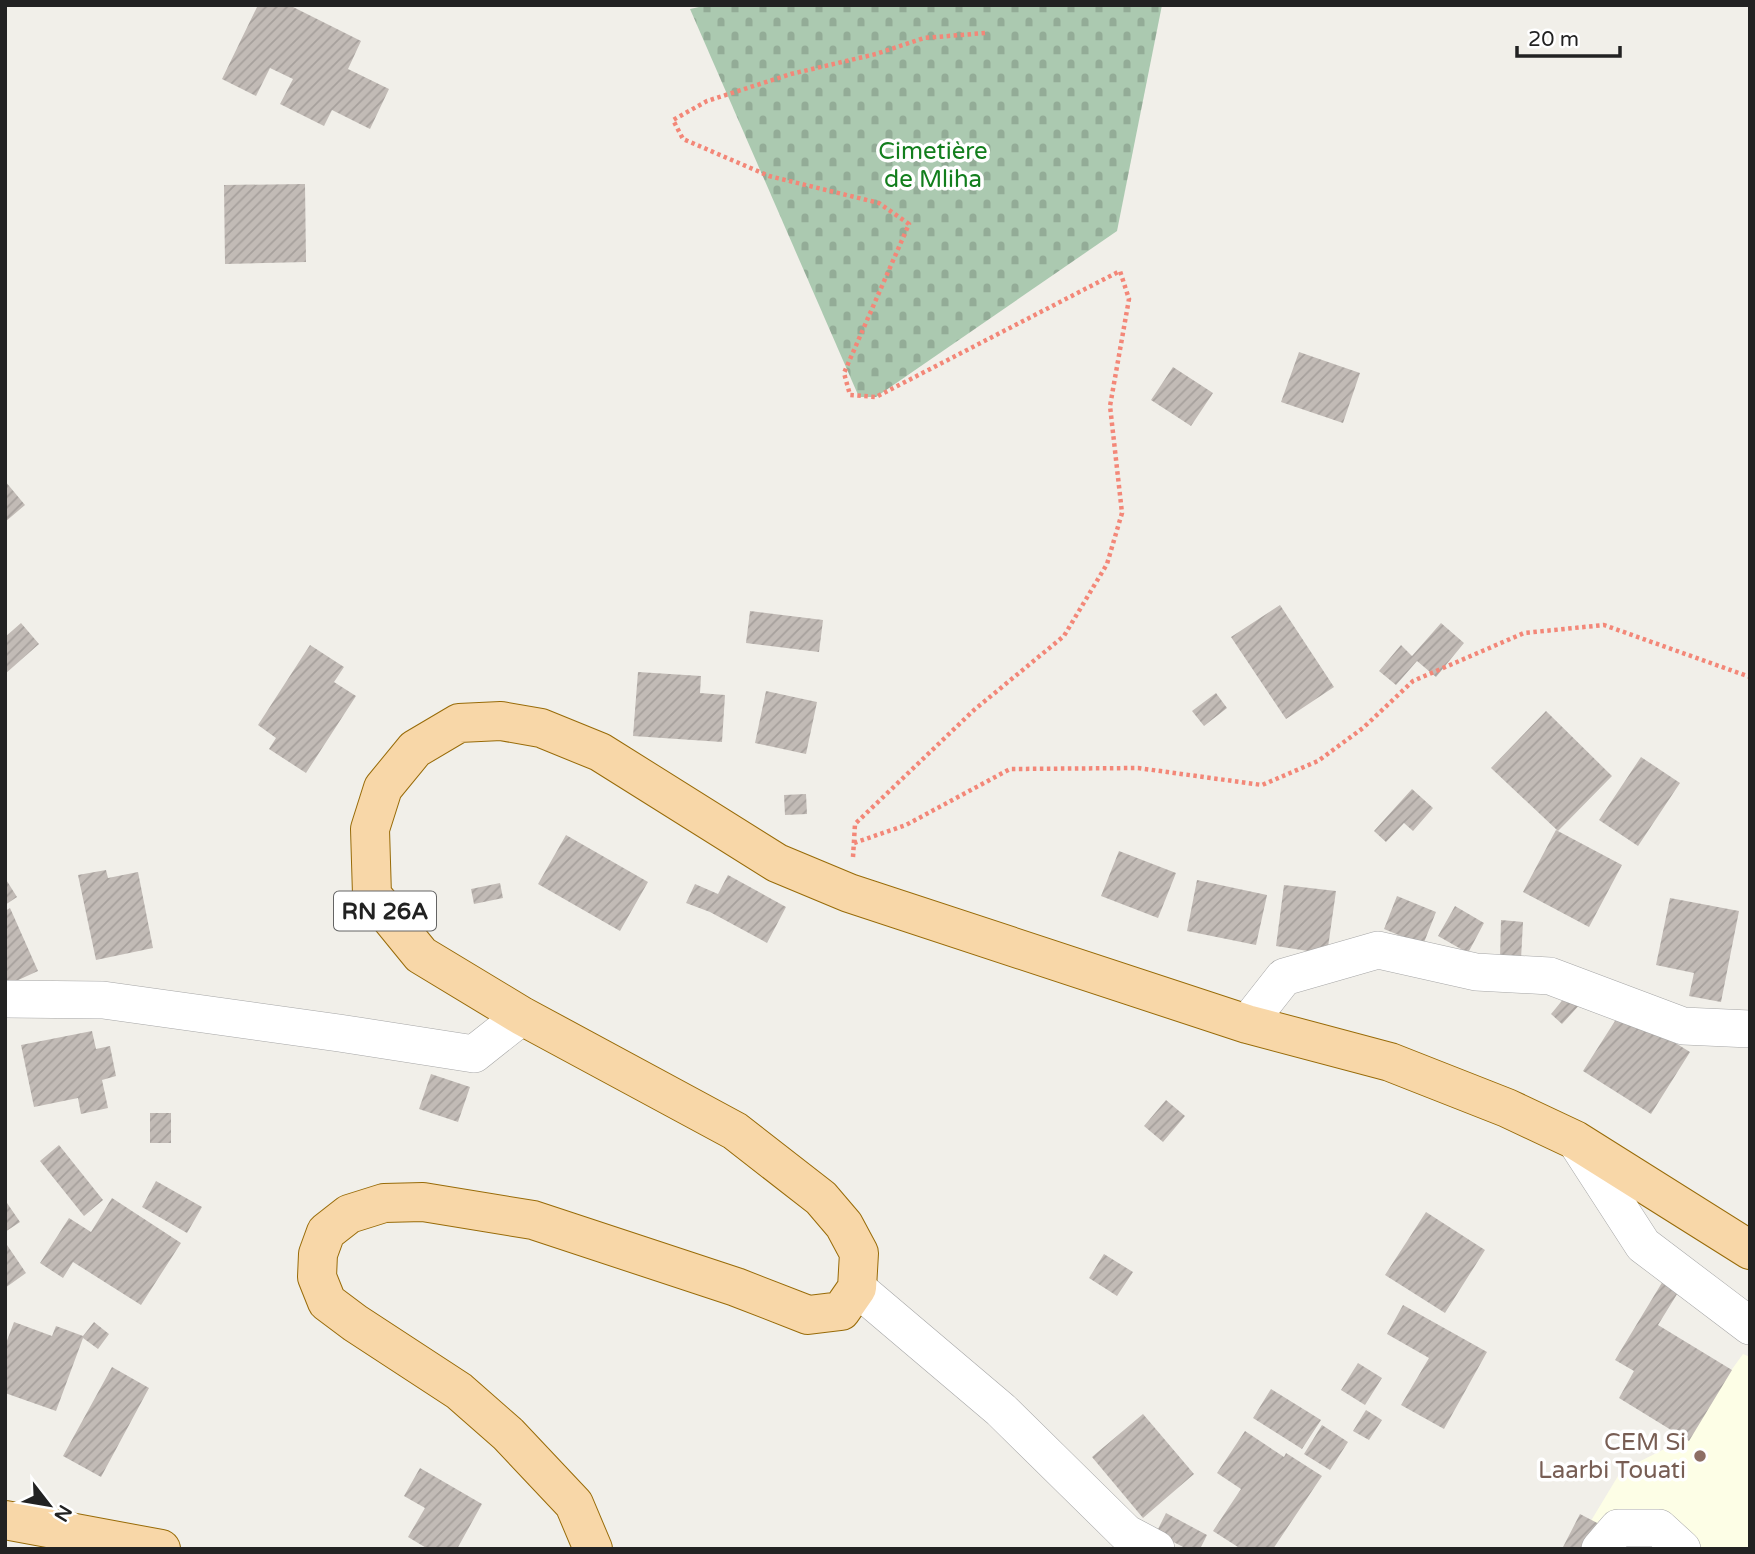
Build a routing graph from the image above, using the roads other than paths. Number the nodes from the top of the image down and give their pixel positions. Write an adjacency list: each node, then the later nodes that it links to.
1 (5, 999): 2 (street)
2 (522, 1016): 3 (main road, RN 26A); 7 (main road, RN 26A)
3 (1247, 1024): 4 (street); 5 (main road, RN 26A)
4 (1750, 1030)
5 (1575, 1140): 6 (main road, RN 26A); 8 (street)
6 (1750, 1250)
7 (857, 1288): 11 (main road); 12 (street)
8 (1750, 1326)
9 (5, 1520): 10 (main road)
10 (161, 1549)
11 (593, 1549)
12 (1156, 1549)
13 (1600, 1549): 14 (street)
14 (1682, 1549)

